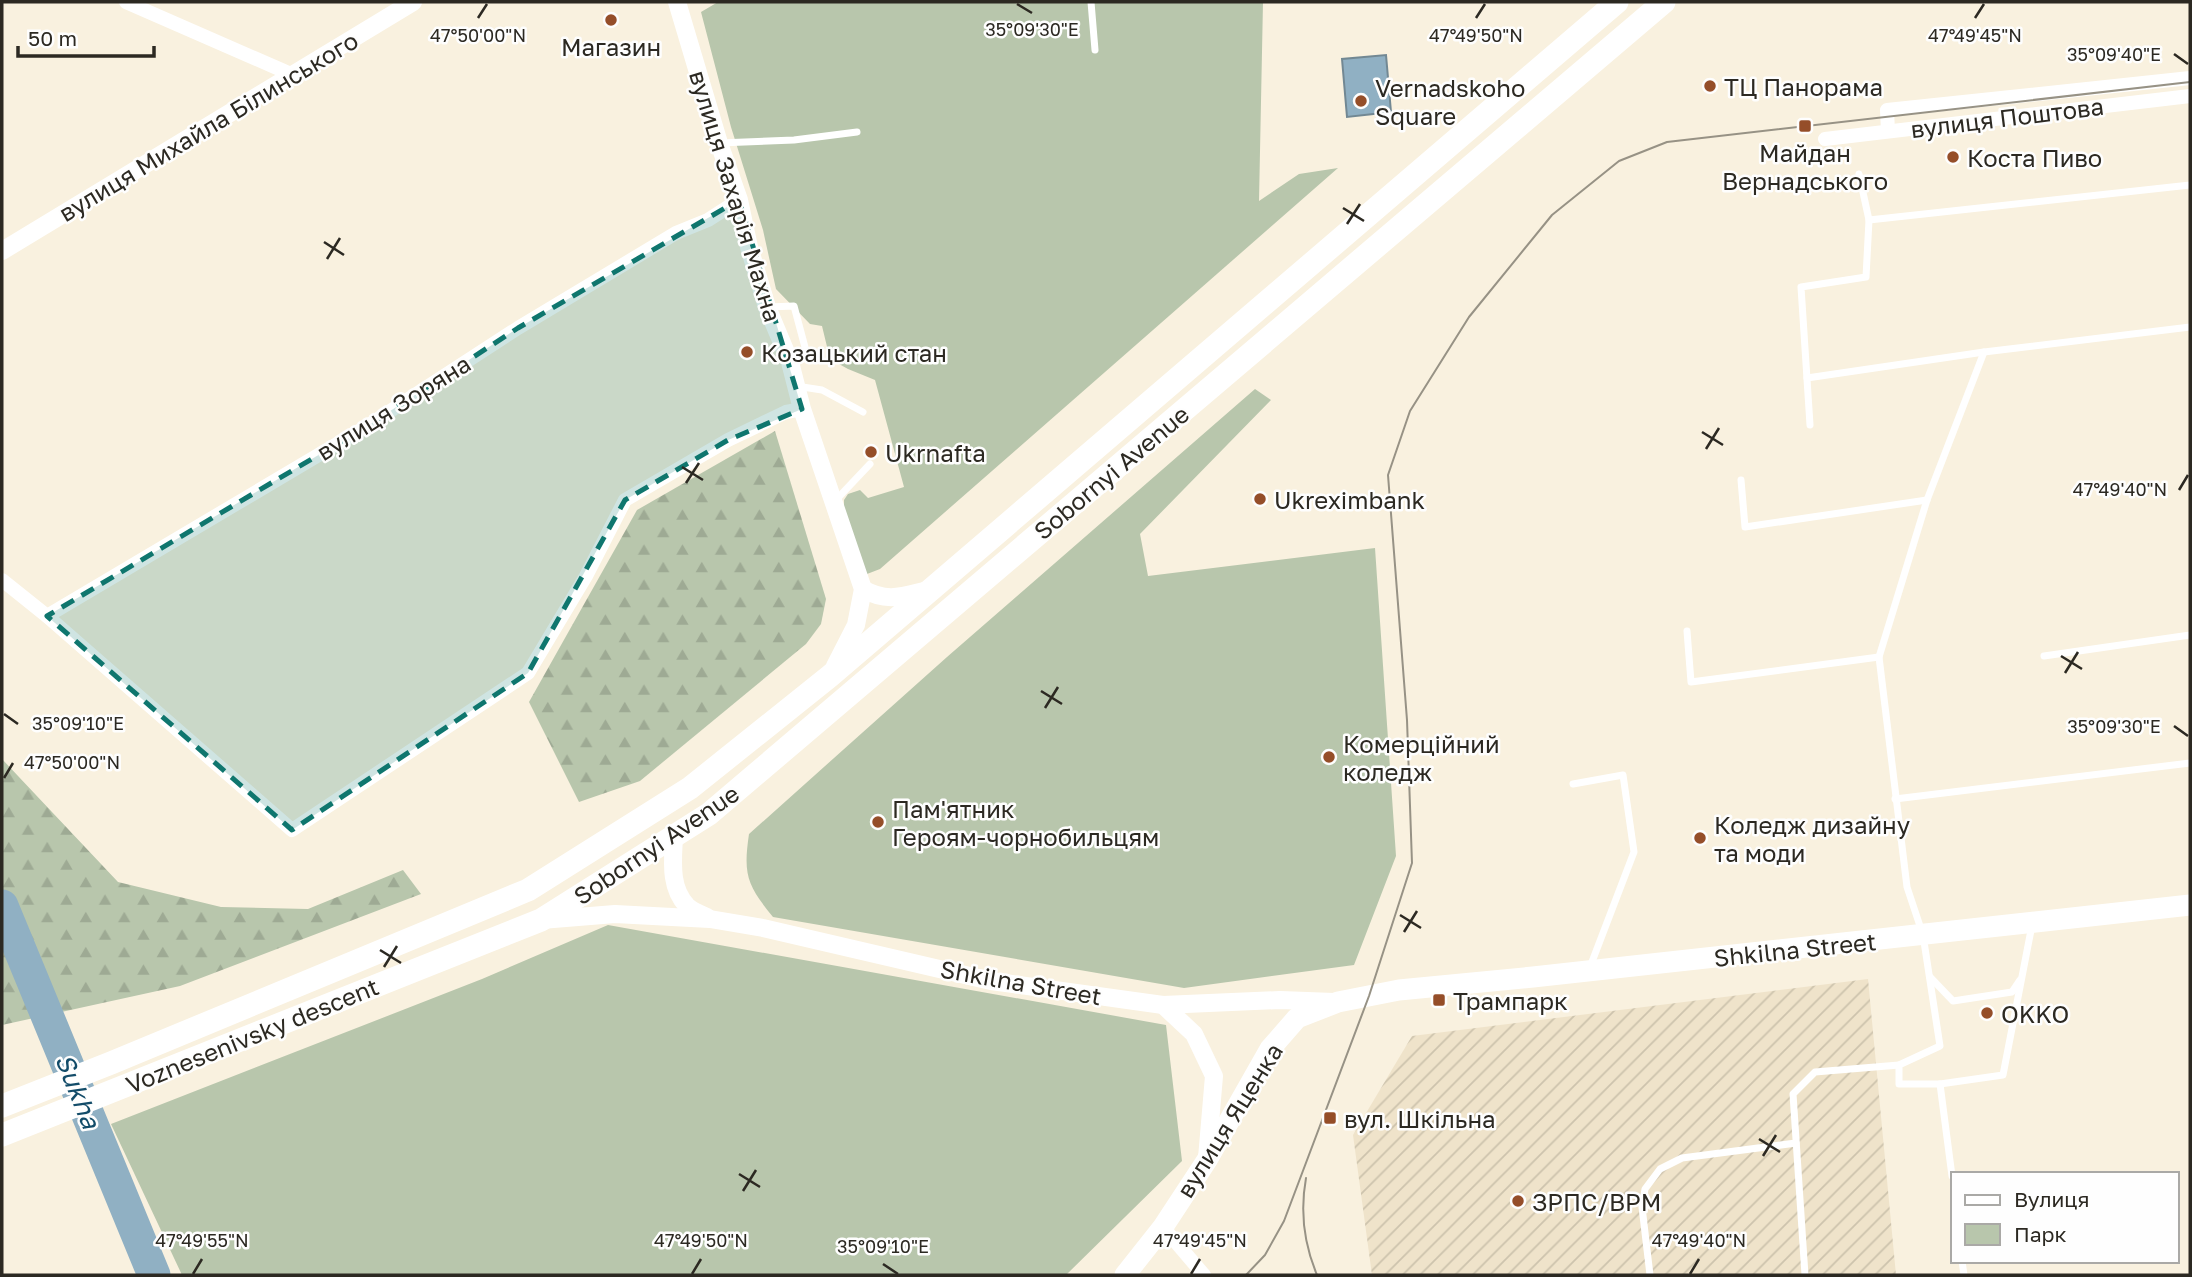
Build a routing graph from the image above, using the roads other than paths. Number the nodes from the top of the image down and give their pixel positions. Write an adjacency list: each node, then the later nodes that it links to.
1 (126, 2): 8 (street)
2 (413, 2): 8 (street, вулиця Михайла Білинського)
3 (677, 2): 14 (street, вулиця Захарія Махна)
4 (1091, 2): 7 (lane)
5 (1617, 2): 35 (main road, Sobornyi Avenue)
6 (1664, 2): 45 (main road, Sobornyi Avenue)
7 (1095, 50)
8 (293, 75): 19 (street, вулиця Михайла Білинського)
9 (2190, 78): 11 (street, вулиця Поштова)
10 (2190, 96): 11 (street, вулиця Поштова)
11 (1888, 131): 13 (street, вулиця Поштова)
12 (857, 132): 14 (lane)
13 (1825, 139)
14 (719, 143): 17 (street, вулиця Захарія Махна)
15 (1859, 174): 18 (lane)
16 (2190, 185): 18 (lane)
17 (739, 200): 20 (street, вулиця Захарія Махна); 36 (street, вулиця Зоряна)
18 (1869, 220): 24 (lane)
19 (2, 251)
20 (767, 307): 23 (street, вулиця Захарія Махна); 23 (lane)
21 (2190, 327): 22 (lane)
22 (1984, 352): 24 (lane); 31 (lane)
23 (790, 362): 25 (street, вулиця Захарія Махна)
24 (1807, 378): 28 (lane)
25 (796, 386): 26 (street, вулиця Захарія Махна); 27 (lane)
26 (802, 409): 32 (street, вулиця Захарія Махна); 36 (street)
27 (863, 412)
28 (1810, 425)
29 (870, 464): 32 (lane)
30 (1741, 480): 31 (lane)
31 (1927, 500): 40 (lane)
32 (835, 502): 34 (street, вулиця Захарія Махна)
33 (2, 580): 36 (street)
34 (863, 589): 35 (street); 41 (street)
35 (928, 590): 41 (main road, Sobornyi Avenue)
36 (47, 616)
37 (1687, 631): 40 (lane)
38 (2190, 635): 39 (lane)
39 (2044, 656)
40 (1879, 657): 44 (lane)
41 (830, 676): 46 (main road, Sobornyi Avenue)
42 (2190, 763): 44 (lane)
43 (1573, 784): 52 (lane)
44 (1895, 799): 51 (lane)
45 (674, 836): 48 (street, Shkilna Street); 49 (main road, Sobornyi Avenue)
46 (528, 890): 60 (main road, Voznesenivsky descent)
47 (2190, 905): 50 (main road, Shkilna Street)
48 (710, 919): 49 (street, Shkilna Street); 57 (street, Shkilna Street)
49 (541, 920): 61 (main road, Voznesenivsky descent)
50 (2033, 922): 51 (main road, Shkilna Street); 53 (lane)
51 (1923, 935): 52 (main road, Shkilna Street); 54 (lane)
52 (1588, 971): 55 (main road, Shkilna Street)
53 (2022, 976): 54 (lane); 59 (lane)
54 (1929, 977): 58 (lane)
55 (1399, 990): 56 (main road, вулиця Яценка)
56 (1338, 1002): 57 (street, Shkilna Street); 63 (main road, вулиця Яценка)
57 (1163, 1005): 63 (street)
58 (1899, 1065): 59 (lane); 62 (lane)
59 (1940, 1084): 64 (lane)
60 (2, 1106)
61 (2, 1135)
62 (1796, 1143): 68 (lane); 69 (lane)
63 (1207, 1160): 65 (main road, вулиця Яценка)
64 (1951, 1172)
65 (1163, 1227): 66 (main road, вулиця Яценка); 67 (street)
66 (1125, 1275)
67 (1204, 1275)
68 (1650, 1275)
69 (1805, 1275)

